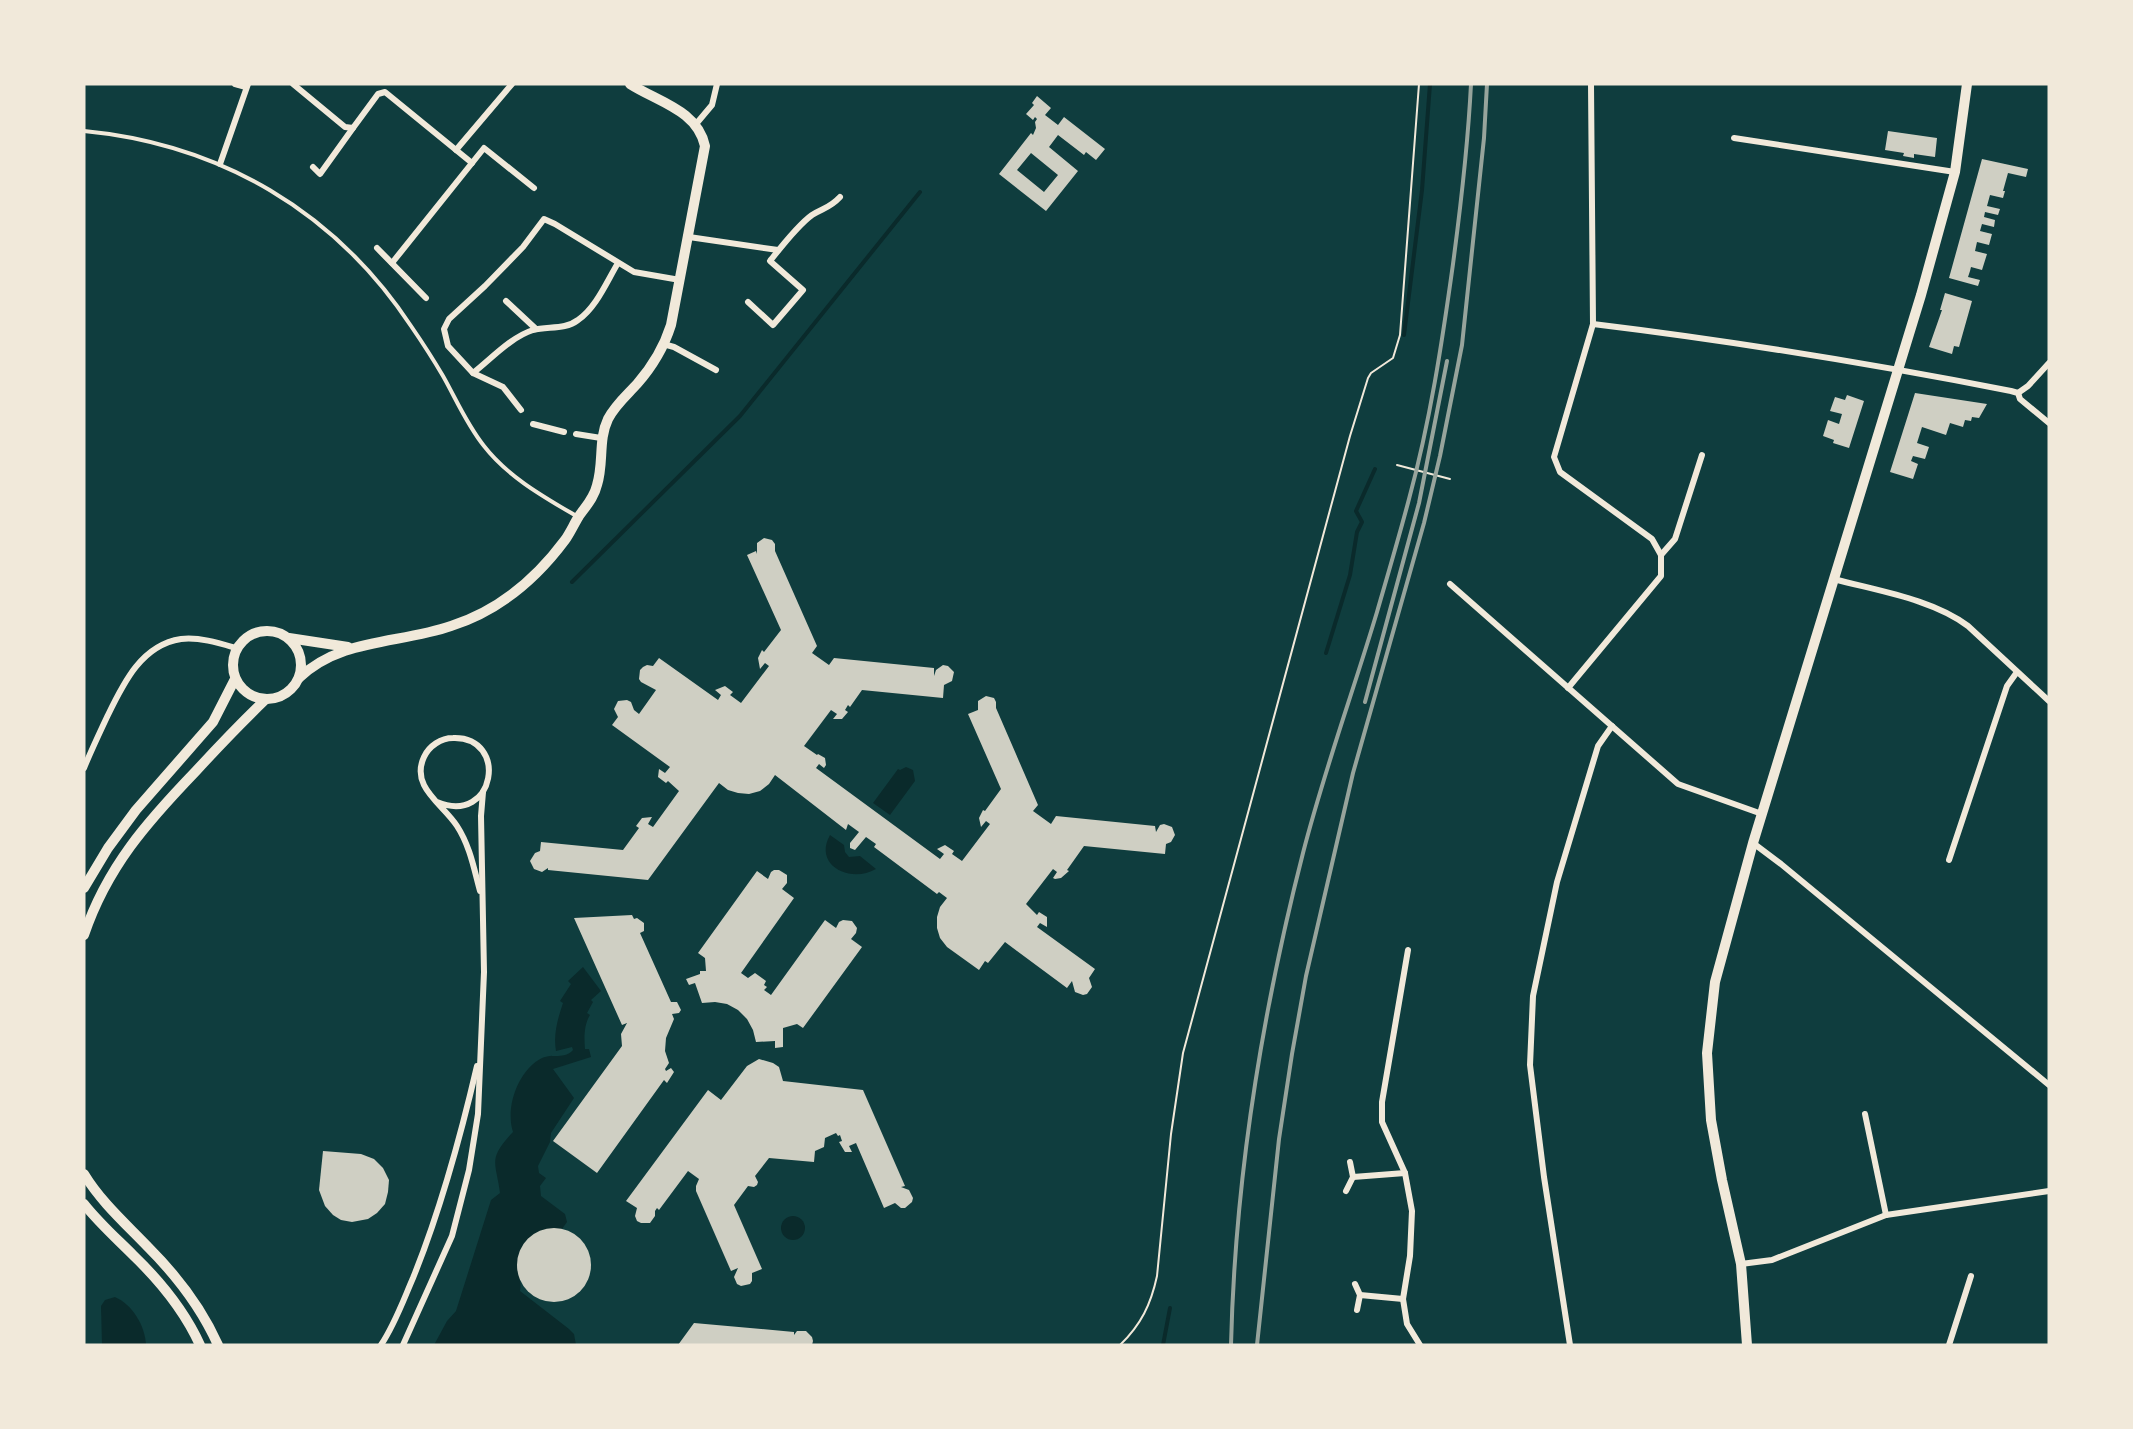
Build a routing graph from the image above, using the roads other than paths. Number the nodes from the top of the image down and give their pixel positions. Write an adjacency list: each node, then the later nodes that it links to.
1 (235, 84): 9 (street)
2 (294, 84): 12 (street)
3 (391, 84): 10 (street)
4 (512, 84): 15 (street)
5 (630, 84): 11 (street)
6 (717, 84): 11 (street)
7 (1591, 84): 31 (street)
8 (1967, 84): 19 (street)
9 (247, 86): 17 (street)
10 (385, 92): 12 (street); 15 (street)
11 (696, 124): 22 (street)
12 (353, 128): 18 (street)
13 (84, 131): 17 (lane)
14 (1734, 138): 19 (street)
15 (456, 150): 16 (street)
16 (472, 163): 20 (street); 25 (street)
17 (220, 164): 46 (lane)
18 (313, 166)
19 (1954, 172): 35 (street)
20 (534, 188)
21 (840, 197): 24 (street)
22 (688, 237): 24 (street); 27 (street)
23 (378, 248): 25 (street)
24 (778, 250): 30 (street)
25 (392, 262): 28 (street)
26 (618, 263): 27 (street); 32 (street); 37 (street)
27 (680, 280): 33 (street)
28 (426, 298)
29 (506, 301): 32 (street)
30 (748, 302)
31 (1593, 324): 35 (street); 47 (street)
32 (536, 329): 37 (street)
33 (663, 344): 36 (street); 44 (street)
34 (2049, 363): 38 (street)
35 (1899, 369): 38 (street); 48 (street)
36 (716, 370)
37 (473, 373): 39 (street)
38 (2018, 393): 40 (street)
39 (521, 410)
40 (2049, 423)
41 (533, 424): 42 (street)
42 (564, 432)
43 (576, 434): 44 (street)
44 (601, 438): 46 (street)
45 (1702, 455): 47 (street)
46 (578, 517): 51 (street)
47 (1661, 555): 56 (street)
48 (1834, 579): 53 (street); 63 (street)
49 (1450, 584): 56 (street)
50 (289, 638): 51 (street); 52 (street); 54 (street)
51 (351, 647): 54 (street)
52 (236, 648): 55 (street); 60 (street)
53 (2018, 672): 58 (street); 65 (street)
54 (299, 678): 57 (street)
55 (235, 679): 57 (street); 66 (street)
56 (1569, 688): 59 (street)
57 (267, 699): 68 (street)
58 (2049, 701)
59 (1612, 726): 63 (street); 92 (street)
60 (84, 768)
61 (483, 792): 62 (street); 62 (street); 67 (street)
62 (437, 802): 67 (street)
63 (1763, 814): 64 (street)
64 (1753, 843): 71 (street); 81 (street)
65 (1949, 860)
66 (84, 888)
67 (482, 902): 70 (street)
68 (84, 935)
69 (1408, 950): 74 (street)
70 (481, 1052): 89 (street); 90 (street)
71 (2049, 1085)
72 (1865, 1114): 80 (street)
73 (1350, 1162): 76 (street)
74 (1405, 1173): 76 (street); 85 (street)
75 (84, 1174): 88 (street)
76 (1353, 1177): 77 (street)
77 (1346, 1191)
78 (2049, 1191): 80 (street)
79 (84, 1204): 87 (street)
80 (1887, 1215): 81 (street)
81 (1741, 1264): 93 (street)
82 (1971, 1276): 94 (street)
83 (1355, 1284): 84 (street)
84 (1360, 1296): 85 (street); 86 (street)
85 (1403, 1299): 91 (street)
86 (1357, 1310)
87 (200, 1345)
88 (218, 1345)
89 (381, 1345)
90 (403, 1345)
91 (1420, 1345)
92 (1570, 1345)
93 (1747, 1345)
94 (1949, 1345)

